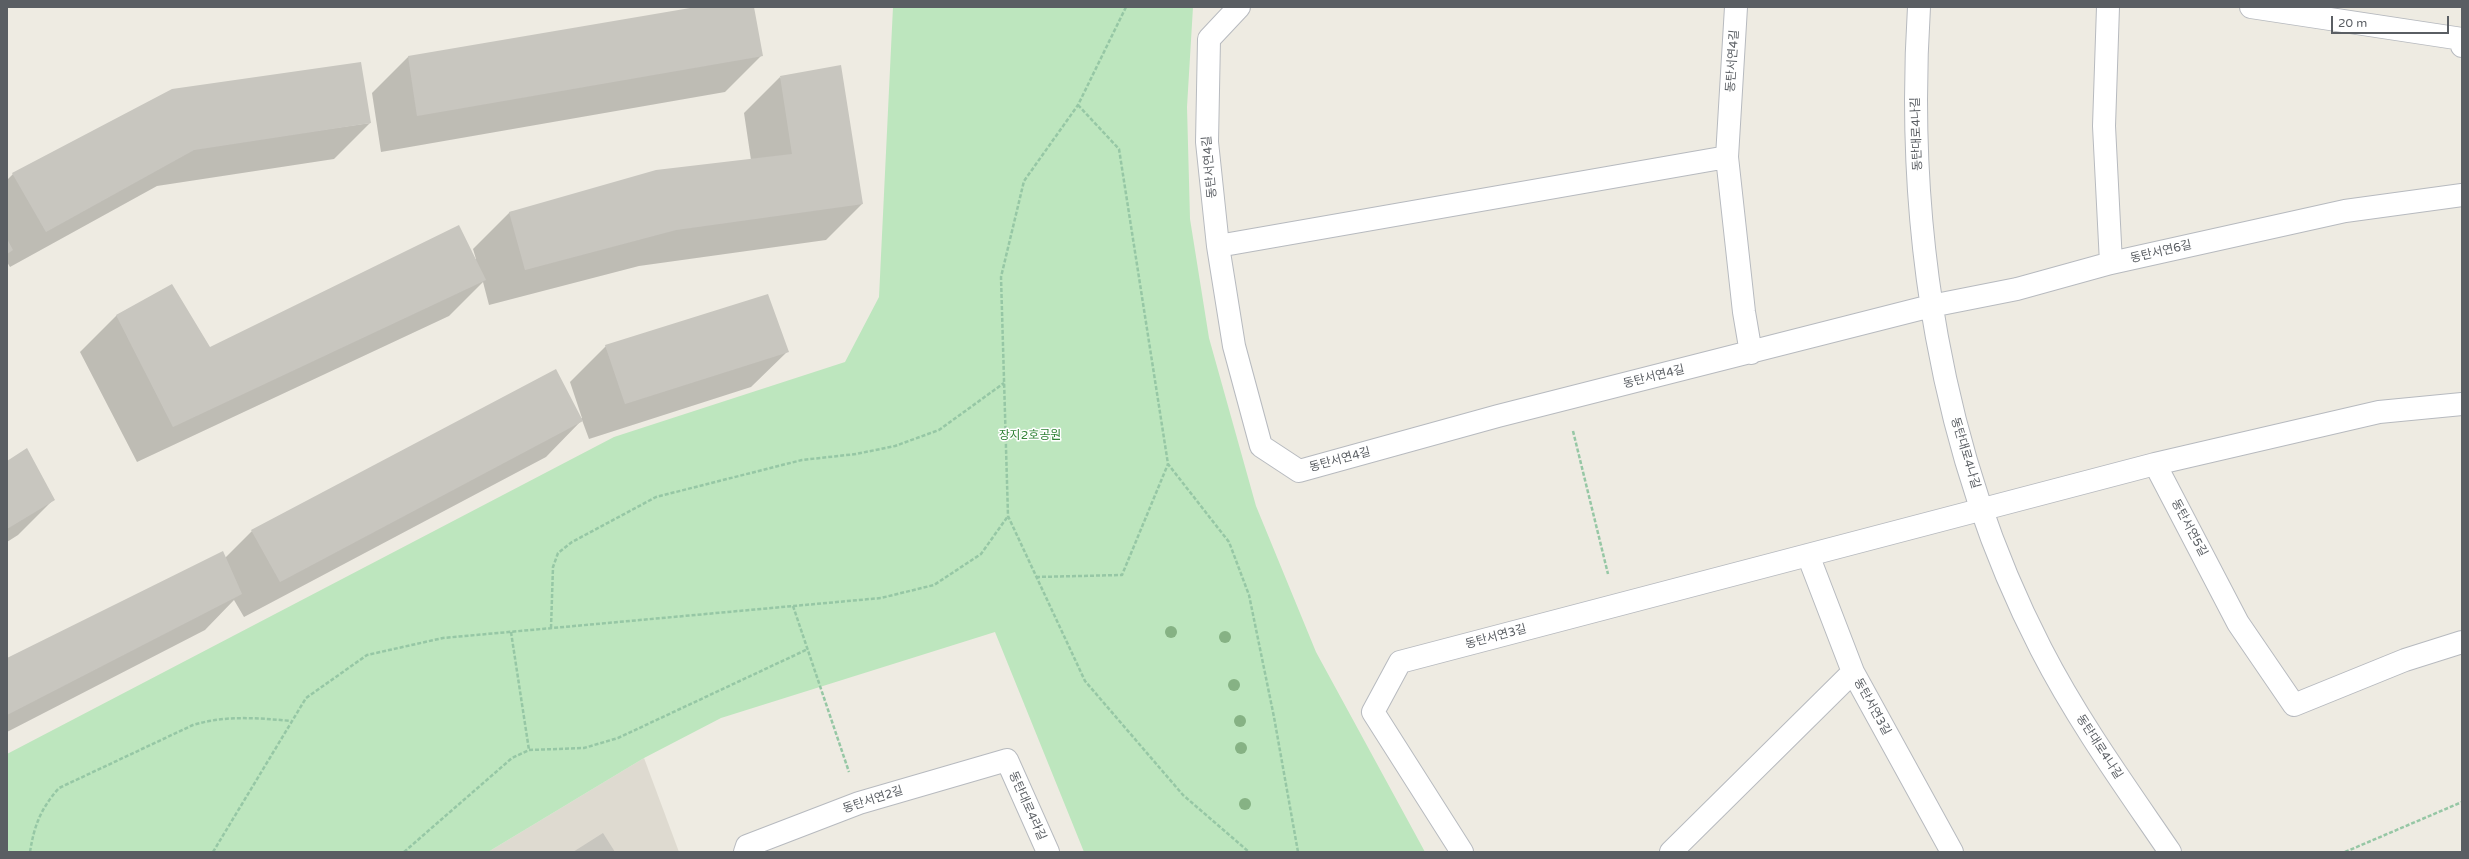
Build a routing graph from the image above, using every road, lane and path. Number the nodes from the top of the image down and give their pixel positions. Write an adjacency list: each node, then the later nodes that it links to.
1 (1126, 7): 8 (path)
2 (1239, 7): 11 (street, 동탄서연4길)
3 (1736, 7): 9 (street, 동탄서연4길)
4 (1919, 7): 13 (street, 동탄대로4나길)
5 (2108, 7): 12 (street)
6 (2251, 7): 7 (street)
7 (2462, 46)
8 (1078, 105): 15 (path); 18 (path)
9 (1727, 157): 11 (street); 14 (street, 동탄서연4길)
10 (2462, 195): 12 (street, 동탄서연6길)
11 (1218, 246): 16 (street, 동탄서연4길)
12 (2111, 263): 13 (street, 동탄서연6길)
13 (1931, 306): 14 (street, 동탄서연4길); 20 (street, 동탄대로4나길)
14 (1751, 353): 16 (street, 동탄서연4길)
15 (1004, 382): 21 (path); 26 (path)
16 (1566, 399): 25 (path)
17 (2462, 404): 19 (street)
18 (1168, 464): 23 (path); 42 (path)
19 (2155, 464): 20 (street, 동탄서연3길); 28 (street, 동탄서연5길)
20 (1982, 509): 22 (street, 동탄서연3길); 46 (street, 동탄대로4나길)
21 (1008, 516): 23 (path); 24 (path)
22 (1808, 555): 25 (street, 동탄서연3길); 30 (street, 동탄서연3길)
23 (1036, 577): 41 (path)
24 (793, 606): 26 (path); 29 (path)
25 (1615, 606): 43 (street, 동탄서연3길)
26 (551, 628): 27 (path)
27 (511, 632): 31 (path); 32 (path)
28 (2462, 642)
29 (808, 649): 32 (path); 34 (path)
30 (1853, 672): 44 (street); 45 (street, 동탄서연3길)
31 (292, 721): 36 (path); 37 (path)
32 (529, 750): 38 (path)
33 (1007, 760): 34 (street, 동탄서연2길); 40 (street, 동탄대로4라길)
34 (859, 802): 39 (street, 동탄서연2길)
35 (2462, 802): 47 (path)
36 (30, 852)
37 (213, 852)
38 (404, 852)
39 (745, 852)
40 (1048, 852)
41 (1249, 852)
42 (1298, 852)
43 (1462, 852)
44 (1671, 852)
45 (1952, 852)
46 (2170, 852)
47 (2345, 852)

